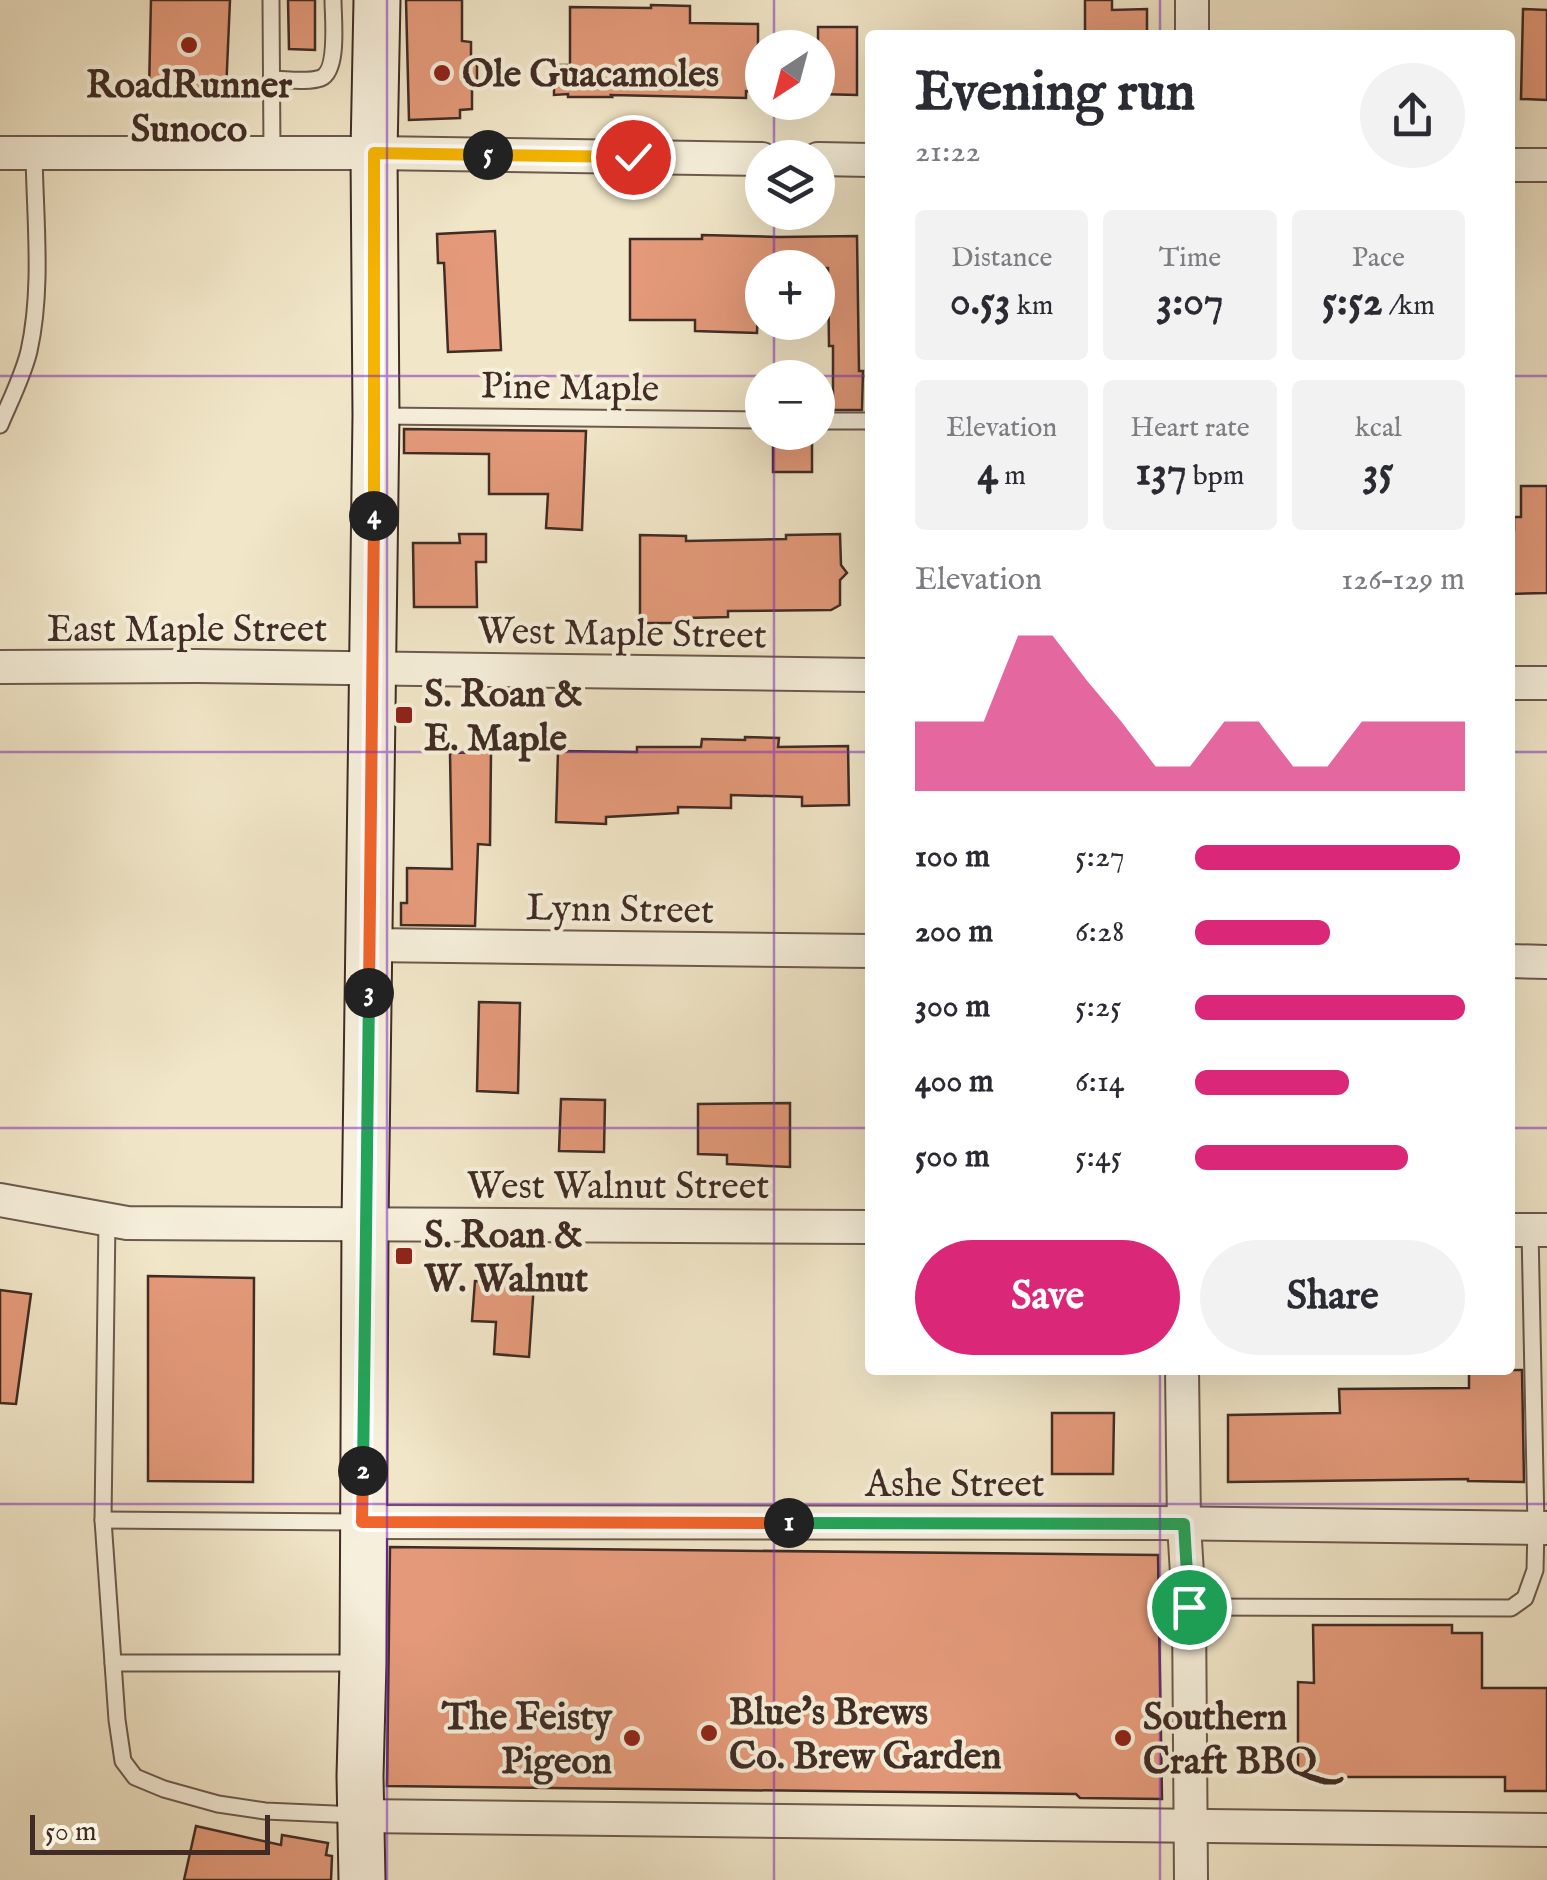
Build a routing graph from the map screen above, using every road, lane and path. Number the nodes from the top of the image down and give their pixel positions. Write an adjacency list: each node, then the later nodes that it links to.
1 (271, 0): 6 (lane)
2 (333, 0): 6 (lane)
3 (377, 0): 8 (main road)
4 (1192, 0): 5 (street)
5 (1192, 30)
6 (272, 80): 7 (lane)
7 (272, 153): 8 (street); 10 (street)
8 (374, 153): 11 (street); 16 (main road)
9 (0, 154): 10 (street)
10 (34, 154): 20 (lane)
11 (745, 158)
12 (835, 160): 13 (street)
13 (865, 160)
14 (1515, 165): 15 (street)
15 (1547, 165)
16 (376, 416): 17 (lane, Pine Maple); 22 (main road)
17 (745, 420)
18 (835, 421): 19 (lane)
19 (865, 421)
20 (0, 425)
21 (0, 667): 22 (street, East Maple Street)
22 (373, 670): 23 (street, West Maple Street); 26 (main road)
23 (865, 675)
24 (1515, 682): 25 (street)
25 (1547, 683)
26 (369, 945): 27 (street, Lynn Street); 32 (main road)
27 (865, 950)
28 (1515, 961): 29 (street)
29 (1547, 962)
30 (0, 1200): 31 (street, West Walnut Street)
31 (107, 1220): 32 (street, West Walnut Street); 36 (lane)
32 (365, 1224): 33 (street, West Walnut Street); 37 (main road)
33 (865, 1226)
34 (1529, 1230): 39 (lane)
35 (1182, 1375): 38 (street)
36 (103, 1520): 37 (lane); 42 (lane)
37 (362, 1522): 38 (street, Ashe Street); 41 (main road)
38 (1184, 1524): 39 (street, Ashe Street); 40 (street)
39 (1541, 1527): 40 (lane)
40 (1189, 1607): 44 (street)
41 (363, 1662): 42 (lane); 43 (main road)
42 (113, 1663): 43 (lane)
43 (361, 1816): 44 (street); 46 (main road)
44 (1190, 1825): 45 (street); 47 (street)
45 (1547, 1830)
46 (362, 1880)
47 (1190, 1880)

